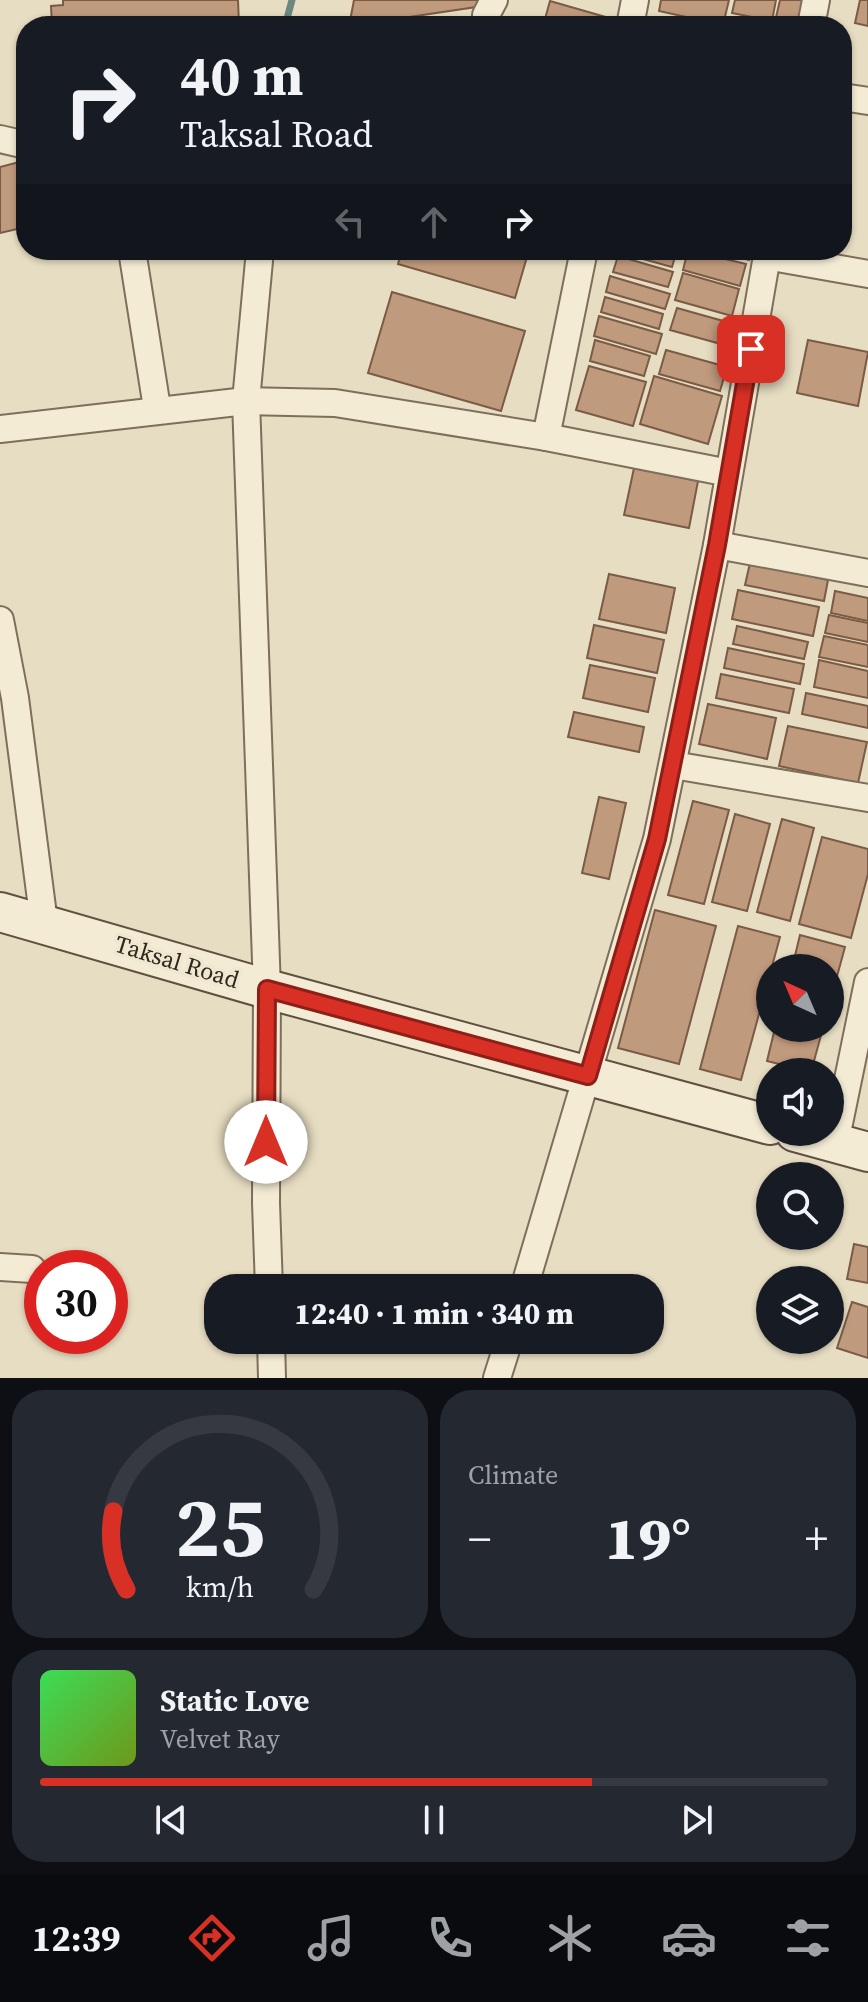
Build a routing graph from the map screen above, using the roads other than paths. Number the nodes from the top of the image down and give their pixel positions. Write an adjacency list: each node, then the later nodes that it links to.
1 (134, 260): 8 (street)
2 (259, 260): 7 (street)
3 (582, 260): 10 (street)
4 (766, 260): 11 (street)
5 (801, 260): 6 (street)
6 (868, 274)
7 (246, 401): 8 (street); 10 (street); 20 (street)
8 (157, 408): 9 (street)
9 (0, 429)
10 (546, 437): 11 (street)
11 (729, 473): 12 (street)
12 (717, 545): 13 (street); 15 (street)
13 (868, 573)
14 (0, 620): 18 (street)
15 (673, 765): 16 (street); 21 (street)
16 (868, 798)
17 (0, 912): 18 (street, Taksal Road)
18 (44, 923): 20 (street, Taksal Road)
19 (868, 982): 23 (street)
20 (267, 989): 21 (street, Taksal Road); 26 (street)
21 (588, 1076): 22 (street, Taksal Road); 27 (street)
22 (756, 1121)
23 (852, 1147)
24 (0, 1267): 25 (street)
25 (24, 1268)
26 (269, 1274)
27 (528, 1274)
28 (271, 1354): 30 (street)
29 (505, 1354): 31 (street)
30 (272, 1378)
31 (497, 1378)

